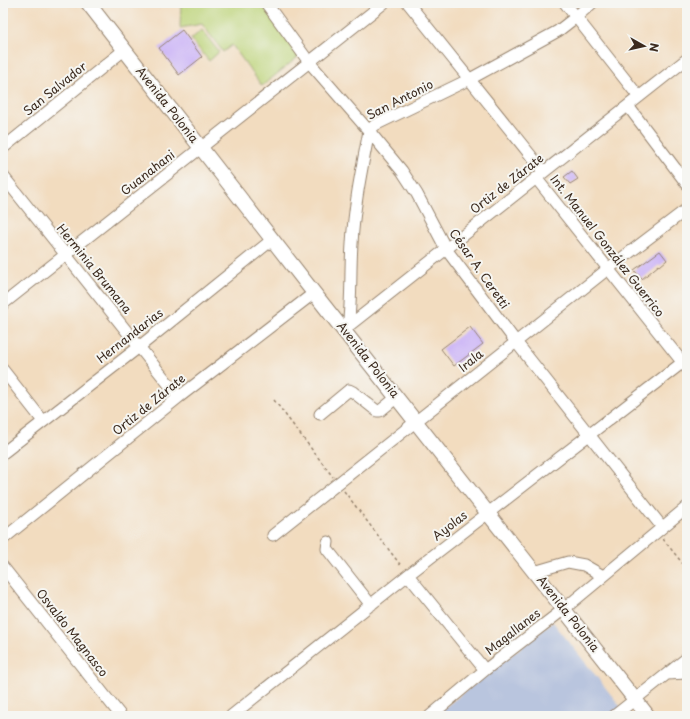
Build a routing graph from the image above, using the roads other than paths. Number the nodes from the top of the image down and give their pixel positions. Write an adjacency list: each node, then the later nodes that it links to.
1 (88, 3): 8 (main road, Avenida Polonia)
2 (266, 3): 10 (street, César A. Ceretti)
3 (384, 3): 10 (street, Guanahani)
4 (408, 3): 11 (street, Int. Manuel González Guerrico)
5 (564, 3): 7 (street)
6 (592, 3): 7 (street, San Antonio)
7 (576, 17): 11 (street, San Antonio); 12 (street)
8 (124, 50): 15 (street, San Salvador); 16 (main road, Avenida Polonia)
9 (687, 59): 12 (street, Ortiz de Zárate)
10 (310, 62): 14 (street, César A. Ceretti); 16 (street, Guanahani)
11 (470, 79): 14 (street, San Antonio); 17 (street, Int. Manuel González Guerrico)
12 (639, 97): 13 (street, Ortiz de Zárate)
13 (628, 106): 17 (street, Ortiz de Zárate); 19 (street)
14 (369, 130): 22 (street, César A. Ceretti); 27 (street, San Antonio)
15 (3, 148)
16 (201, 148): 21 (main road, Avenida Polonia); 23 (street, Guanahani)
17 (540, 175): 22 (street, Ortiz de Zárate); 24 (street, Int. Manuel González Guerrico)
18 (3, 176): 23 (street, Herminia Brumana)
19 (687, 184)
20 (687, 209): 24 (street, Irala)
21 (272, 239): 25 (main road, Avenida Polonia); 29 (street, Hernandarias)
22 (446, 249): 27 (street, Ortiz de Zárate); 28 (street, César A. Ceretti)
23 (66, 255): 26 (street, Guanahani); 29 (street, Herminia Brumana)
24 (609, 268): 28 (street, Irala); 30 (street, Int. Manuel González Guerrico)
25 (314, 292): 27 (main road, Avenida Polonia); 32 (street, Ortiz de Zárate)
26 (3, 304)
27 (346, 328): 33 (main road, Avenida Polonia)
28 (516, 342): 36 (street, Irala); 37 (street, César A. Ceretti)
29 (139, 347): 32 (street, Herminia Brumana); 35 (street, Hernandarias)
30 (686, 363): 37 (street, Ayolas)
31 (3, 370): 35 (street)
32 (179, 397): 43 (street, Ortiz de Zárate)
33 (397, 397): 34 (street); 36 (main road, Avenida Polonia)
34 (320, 414)
35 (43, 421): 38 (street, Hernandarias)
36 (416, 422): 40 (main road, Avenida Polonia); 42 (street, Irala)
37 (589, 435): 40 (street, Ayolas); 41 (street, César A. Ceretti)
38 (3, 452)
39 (687, 507): 41 (street, Magallanes)
40 (488, 513): 46 (main road, Avenida Polonia); 47 (street, Ayolas)
41 (660, 529): 48 (street, Magallanes)
42 (273, 535)
43 (3, 539)
44 (328, 542): 49 (street)
45 (3, 567): 56 (street, Osvaldo Magnasco)
46 (534, 572): 48 (street); 50 (main road, Avenida Polonia)
47 (408, 575): 49 (street, Ayolas); 52 (street)
48 (604, 576): 50 (street, Magallanes)
49 (371, 605): 57 (street, Ayolas)
50 (564, 609): 52 (street, Magallanes); 55 (main road, Avenida Polonia)
51 (687, 658): 54 (street)
52 (485, 670): 58 (street, Magallanes)
53 (687, 672): 54 (street)
54 (667, 674): 55 (street)
55 (635, 699): 59 (street); 60 (main road, Avenida Polonia)
56 (121, 716)
57 (232, 716)
58 (430, 716)
59 (614, 716)
60 (648, 716)

